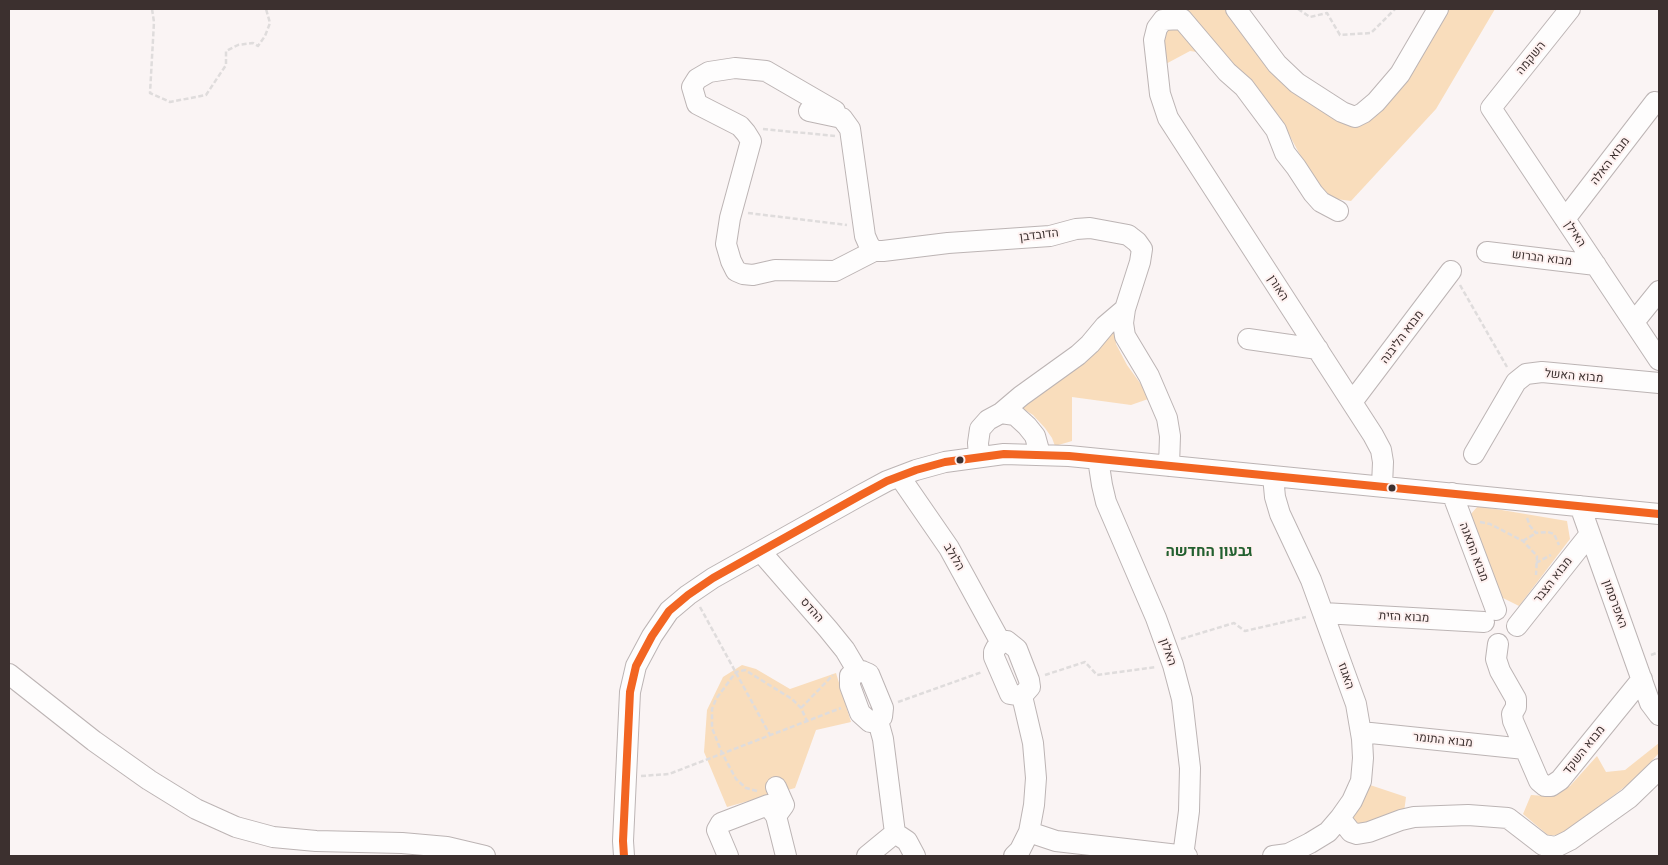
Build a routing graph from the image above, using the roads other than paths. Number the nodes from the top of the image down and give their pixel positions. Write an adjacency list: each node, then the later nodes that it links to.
1 (1236, 9): 2 (street)
2 (1438, 9)
3 (1570, 9): 6 (street, השקמה)
4 (1166, 14): 9 (street); 19 (street, האורן)
5 (1655, 102): 10 (street, מבוא האלה)
6 (1491, 108): 10 (street, האילן)
7 (809, 111): 8 (street)
8 (842, 118): 11 (street); 11 (street)
9 (1338, 211)
10 (1566, 219): 13 (street, האילן)
11 (874, 251): 16 (street, הדובדבן)
12 (1487, 252): 13 (street, מבוא הברוש)
13 (1596, 265): 17 (street, האילן)
14 (1451, 271): 22 (street, מבוא הליבנה)
15 (1659, 291): 17 (street)
16 (1125, 309): 23 (street); 28 (street, הדובדבן)
17 (1634, 322): 20 (street, האילן)
18 (1248, 339): 19 (street)
19 (1318, 350): 22 (street, האורן)
20 (1659, 360)
21 (1659, 383): 25 (street, מבוא האשל)
22 (1352, 402): 31 (street, האורן)
23 (1001, 413): 24 (street); 26 (street)
24 (1040, 454): 26 (street); 27 (street)
25 (1474, 454)
26 (979, 457): 30 (street)
27 (1098, 459): 28 (street); 64 (street, האלון)
28 (1169, 466): 29 (street)
29 (1273, 476): 31 (street); 37 (street, האגוז)
30 (900, 477): 36 (street); 40 (street, הלולב)
31 (1382, 486): 32 (street)
32 (1452, 493): 33 (street); 38 (street, מבוא התאנה)
33 (1580, 506): 34 (street); 35 (street, האפרסמון)
34 (1655, 514)
35 (1590, 534): 39 (street, מבוא הצבר); 44 (street, האפרסמון)
36 (761, 552): 42 (street, ההדס); 59 (street)
37 (1323, 612): 38 (street, מבוא הזית); 48 (street, האגוז)
38 (1490, 616): 39 (street); 41 (street)
39 (1517, 626): 41 (street)
40 (1001, 643): 45 (street, הלולב); 45 (street)
41 (1498, 644): 49 (street, מבוא השקד)
42 (853, 665): 47 (street, ההדס); 47 (street)
43 (9, 674): 58 (street)
44 (1642, 679): 46 (street, האפרסמון); 49 (street, מבוא השקד)
45 (1026, 688): 54 (street, הלולב)
46 (1655, 709)
47 (880, 714): 55 (street, ההדס)
48 (1361, 732): 49 (street, מבוא התומר); 53 (street, האגוז)
49 (1525, 749)
50 (1659, 769): 53 (street)
51 (776, 787): 52 (street)
52 (776, 816): 60 (street); 61 (street)
53 (1340, 818): 57 (street, האגוז)
54 (1029, 832): 56 (street, הלולב); 64 (street)
55 (895, 833): 62 (street); 63 (street)
56 (1017, 853)
57 (1281, 855)
58 (485, 856)
59 (624, 856)
60 (728, 856)
61 (786, 856)
62 (867, 856)
63 (915, 856)
64 (1183, 856): 65 (street)
65 (1187, 856)

